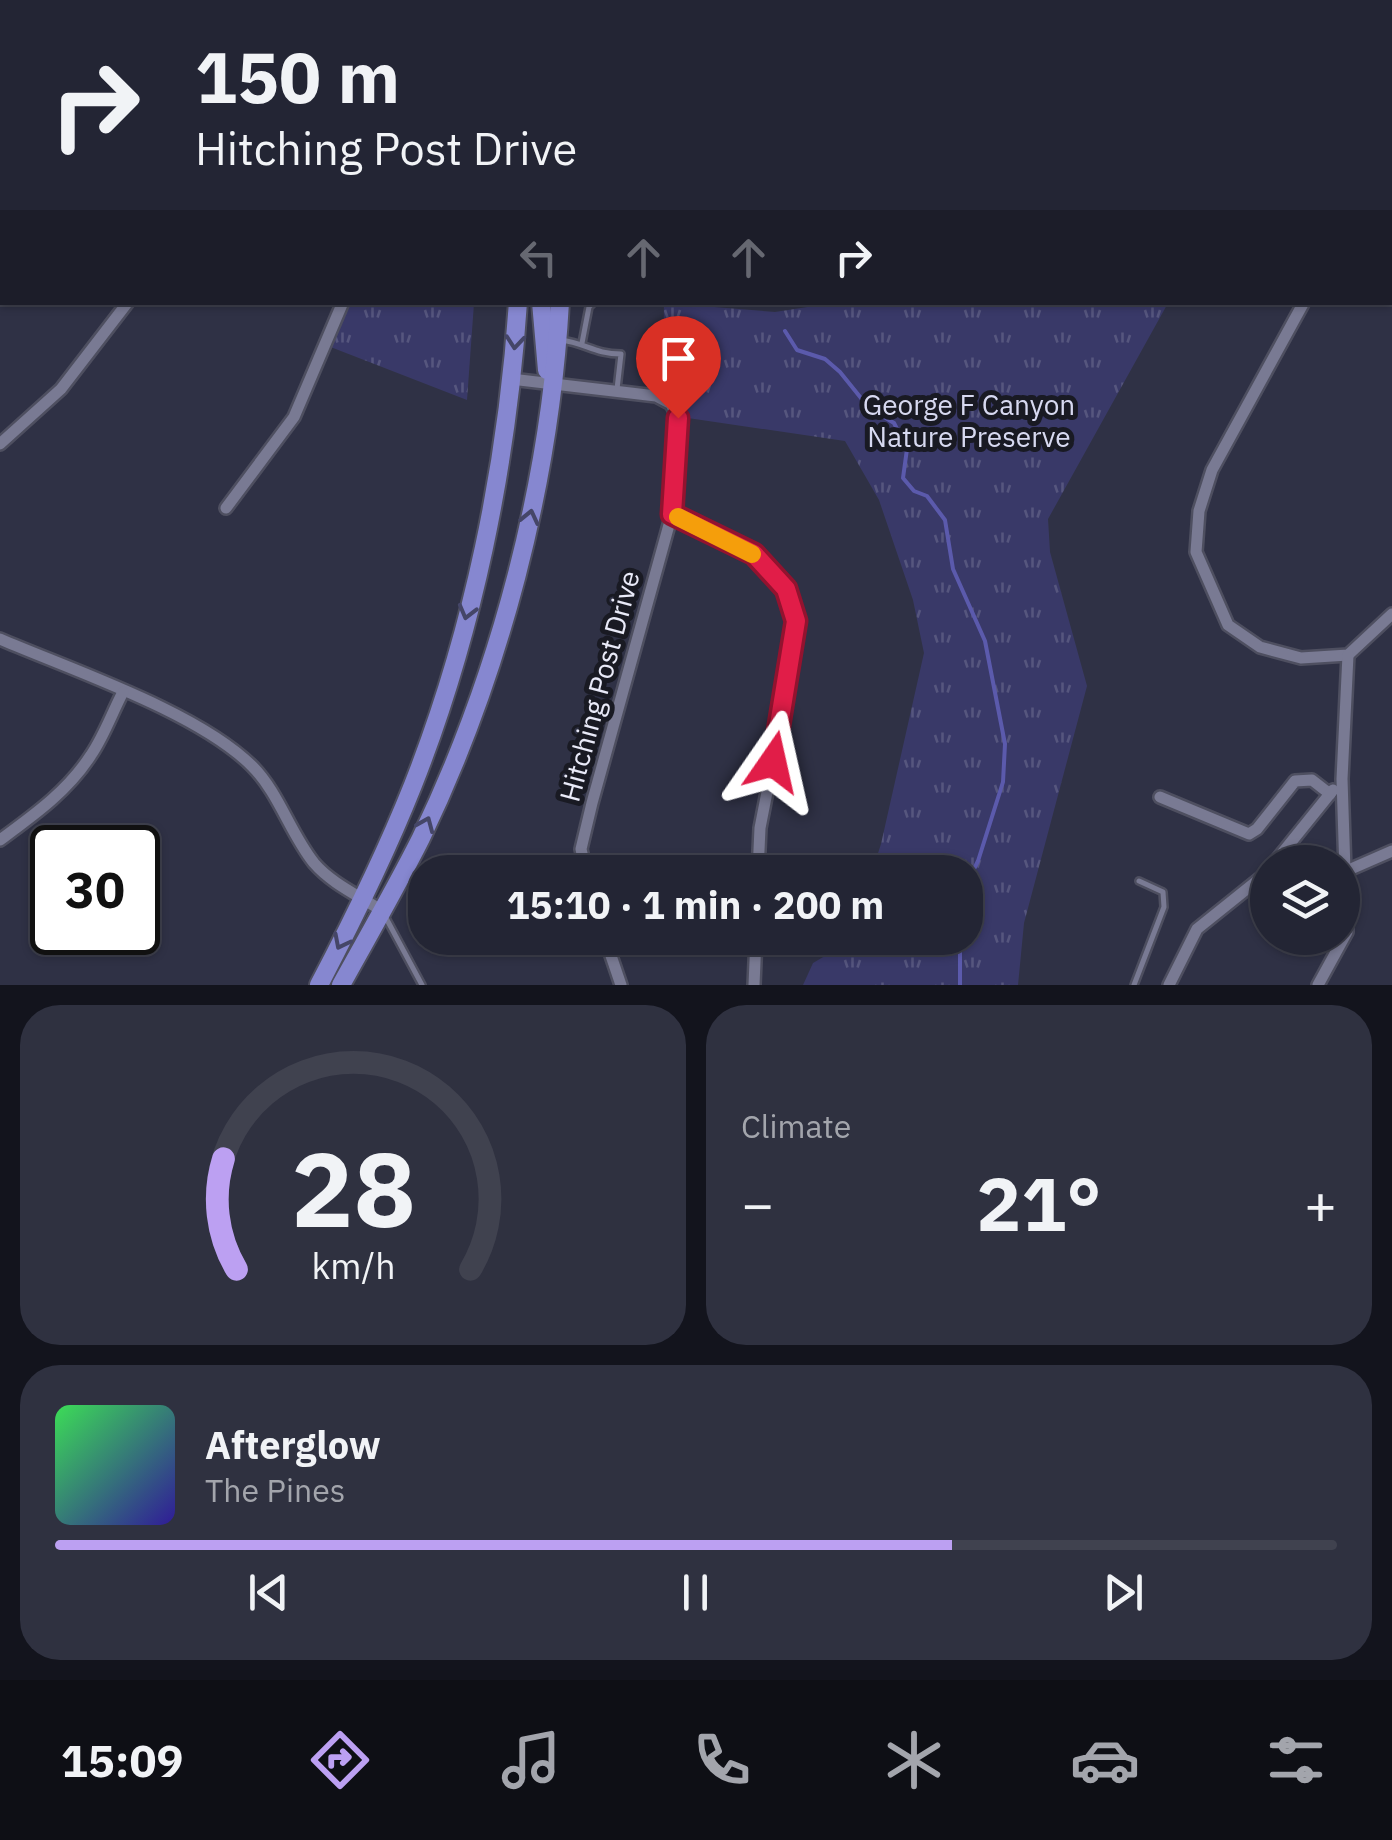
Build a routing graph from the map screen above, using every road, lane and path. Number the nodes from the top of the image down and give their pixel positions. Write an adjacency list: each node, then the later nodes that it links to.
1 (126, 305): 13 (street)
2 (342, 305): 14 (street)
3 (518, 305): 10 (main road, one-way to 10)
4 (541, 305): 11 (main road)
5 (560, 305): 8 (main road)
6 (591, 305): 9 (lane)
7 (1302, 305): 18 (street)
8 (558, 339): 9 (lane); 11 (main road)
9 (582, 343): 12 (lane)
10 (511, 379): 11 (street, Hitching Post Drive); 32 (main road, one-way to 32)
11 (554, 384): 12 (street, Hitching Post Drive); 33 (main road, one-way to 11)
12 (617, 391): 15 (street, Hitching Post Drive)
13 (0, 444)
14 (226, 508)
15 (672, 514): 27 (street, Hitching Post Drive); 28 (street)
16 (1392, 614): 18 (street)
17 (0, 640): 19 (street)
18 (1348, 655): 20 (street)
19 (123, 692): 23 (street); 32 (street)
20 (1342, 778): 21 (street); 25 (street)
21 (1330, 794): 22 (street); 24 (street)
22 (1160, 797)
23 (0, 840)
24 (1290, 845)
25 (1343, 845)
26 (1392, 851): 29 (street)
27 (582, 855)
28 (759, 855)
29 (1360, 865)
30 (1139, 881): 42 (lane)
31 (1250, 886): 43 (street)
32 (363, 898): 33 (street); 37 (main road, one-way to 37)
33 (382, 911): 38 (main road); 39 (lane)
34 (611, 955): 40 (street)
35 (755, 955): 41 (street)
36 (1334, 955): 44 (street)
37 (320, 985)
38 (341, 985)
39 (422, 985)
40 (621, 985)
41 (754, 985)
42 (1134, 985)
43 (1168, 985)
44 (1318, 985)

